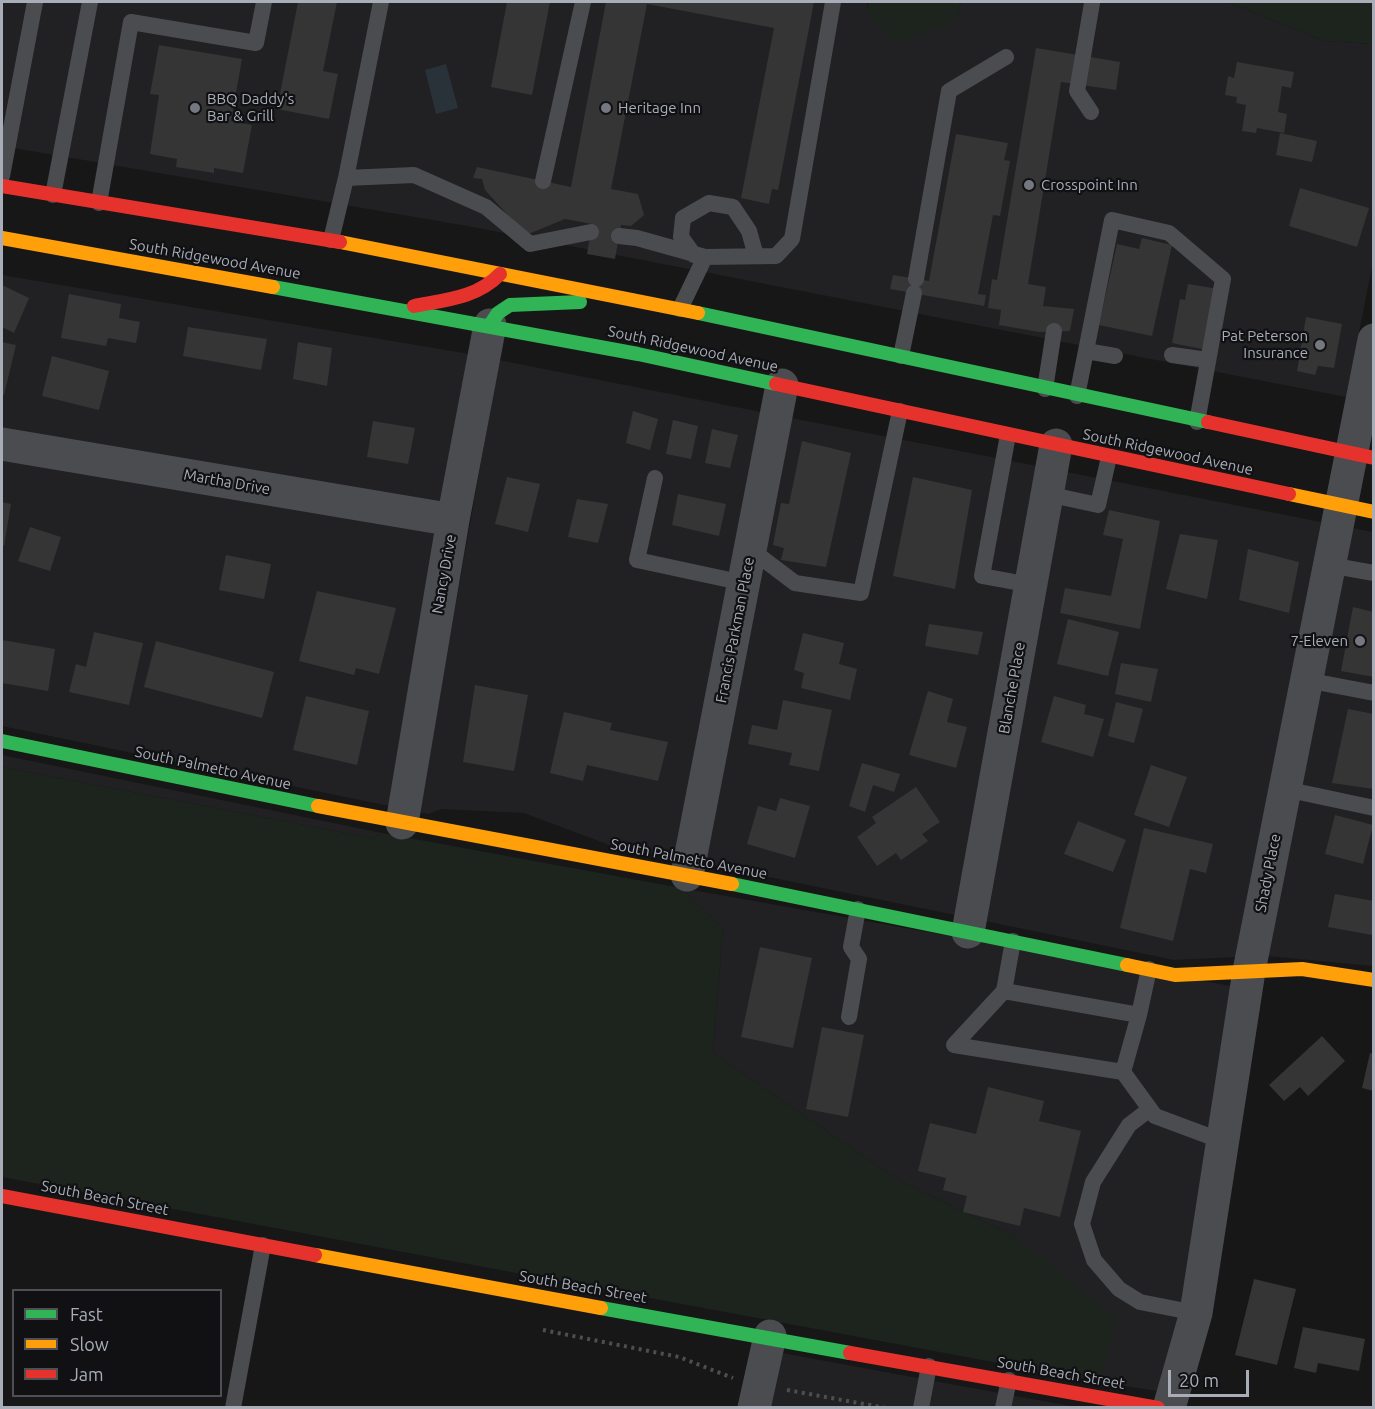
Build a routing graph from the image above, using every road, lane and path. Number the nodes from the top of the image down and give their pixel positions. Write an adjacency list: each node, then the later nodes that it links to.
1 (34, 2): 10 (lane)
2 (90, 2): 14 (lane)
3 (264, 2): 15 (lane)
4 (381, 2): 11 (lane)
5 (584, 2): 12 (lane)
6 (833, 2): 22 (lane)
7 (1092, 3): 9 (lane)
8 (1006, 57): 33 (lane)
9 (1091, 112)
10 (2, 176)
11 (346, 178): 19 (lane); 20 (lane)
12 (543, 181)
13 (2, 186): 14 (main road)
14 (53, 195): 15 (main road)
15 (99, 203): 20 (main road)
16 (591, 232): 19 (lane)
17 (619, 236): 21 (lane)
18 (2, 238): 26 (main road, South Ridgewood Avenue)
19 (531, 238): 24 (lane)
20 (332, 240): 23 (main road)
21 (700, 256): 22 (lane); 22 (lane); 27 (lane)
22 (756, 256)
23 (500, 274): 24 (main road); 26 (main road)
24 (521, 278): 25 (main road)
25 (636, 300): 27 (main road); 28 (main road)
26 (398, 309): 28 (main road, South Ridgewood Avenue)
27 (680, 309): 33 (main road)
28 (490, 326): 36 (main road, South Ridgewood Avenue); 50 (street, Nancy Drive)
29 (1054, 332): 37 (lane)
30 (1374, 340): 44 (street, Shady Place)
31 (1086, 351): 34 (lane); 35 (lane); 38 (lane)
32 (1172, 355): 35 (lane)
33 (901, 356): 37 (main road)
34 (1115, 356)
35 (1209, 360): 40 (lane)
36 (782, 385): 39 (main road, South Ridgewood Avenue); 51 (street, Francis Parkman Place)
37 (1045, 389): 38 (main road)
38 (1077, 396): 40 (main road)
39 (900, 411): 41 (main road, South Ridgewood Avenue); 51 (lane)
40 (1197, 422): 44 (main road)
41 (1008, 435): 43 (main road, South Ridgewood Avenue); 55 (lane)
42 (2, 444): 50 (street, Martha Drive)
43 (1056, 445): 45 (main road, South Ridgewood Avenue); 47 (street, Blanche Place)
44 (1362, 456): 48 (street, Shady Place)
45 (1109, 457): 47 (lane); 48 (main road, South Ridgewood Avenue)
46 (655, 478): 54 (lane)
47 (1047, 494): 55 (street, Blanche Place)
48 (1340, 506): 49 (main road, South Ridgewood Avenue); 52 (street, Shady Place)
49 (1374, 513)
50 (453, 520): 61 (street, Nancy Drive)
51 (750, 549): 54 (street, Francis Parkman Place)
52 (1329, 564): 53 (lane); 56 (street, Shady Place)
53 (1374, 573)
54 (744, 583): 62 (street, Francis Parkman Place)
55 (1031, 585): 64 (street, Blanche Place)
56 (1306, 680): 57 (lane); 59 (street, Shady Place)
57 (1374, 693)
58 (2, 741): 61 (main road, South Palmetto Avenue)
59 (1285, 789): 60 (lane); 67 (street, Shady Place)
60 (1374, 808)
61 (402, 823): 62 (main road, South Palmetto Avenue)
62 (687, 875): 63 (main road, South Palmetto Avenue)
63 (858, 909): 64 (main road, South Palmetto Avenue); 71 (lane)
64 (968, 932): 65 (main road, South Palmetto Avenue)
65 (1013, 941): 66 (main road, South Palmetto Avenue); 69 (lane)
66 (1149, 969): 67 (main road, South Palmetto Avenue); 70 (lane)
67 (1249, 971): 68 (main road, South Palmetto Avenue); 74 (street, Shady Place)
68 (1374, 980)
69 (1004, 991): 70 (lane); 72 (lane)
70 (1138, 1015): 72 (lane)
71 (849, 1017)
72 (1123, 1072): 73 (lane)
73 (1150, 1109): 74 (lane); 77 (lane)
74 (1222, 1141): 77 (street, Shady Place)
75 (2, 1196): 76 (main road, South Beach Street)
76 (263, 1245): 78 (main road, South Beach Street); 83 (lane)
77 (1196, 1313): 88 (street, Shady Place)
78 (770, 1336): 79 (main road, South Beach Street); 82 (street)
79 (929, 1365): 81 (main road, South Beach Street); 85 (lane)
80 (719, 1374): 82 (path)
81 (1009, 1380): 86 (lane); 87 (main road, South Beach Street)
82 (756, 1396): 84 (path)
83 (233, 1407)
84 (886, 1407)
85 (921, 1407)
86 (1003, 1407)
87 (1158, 1407)
88 (1169, 1407)

